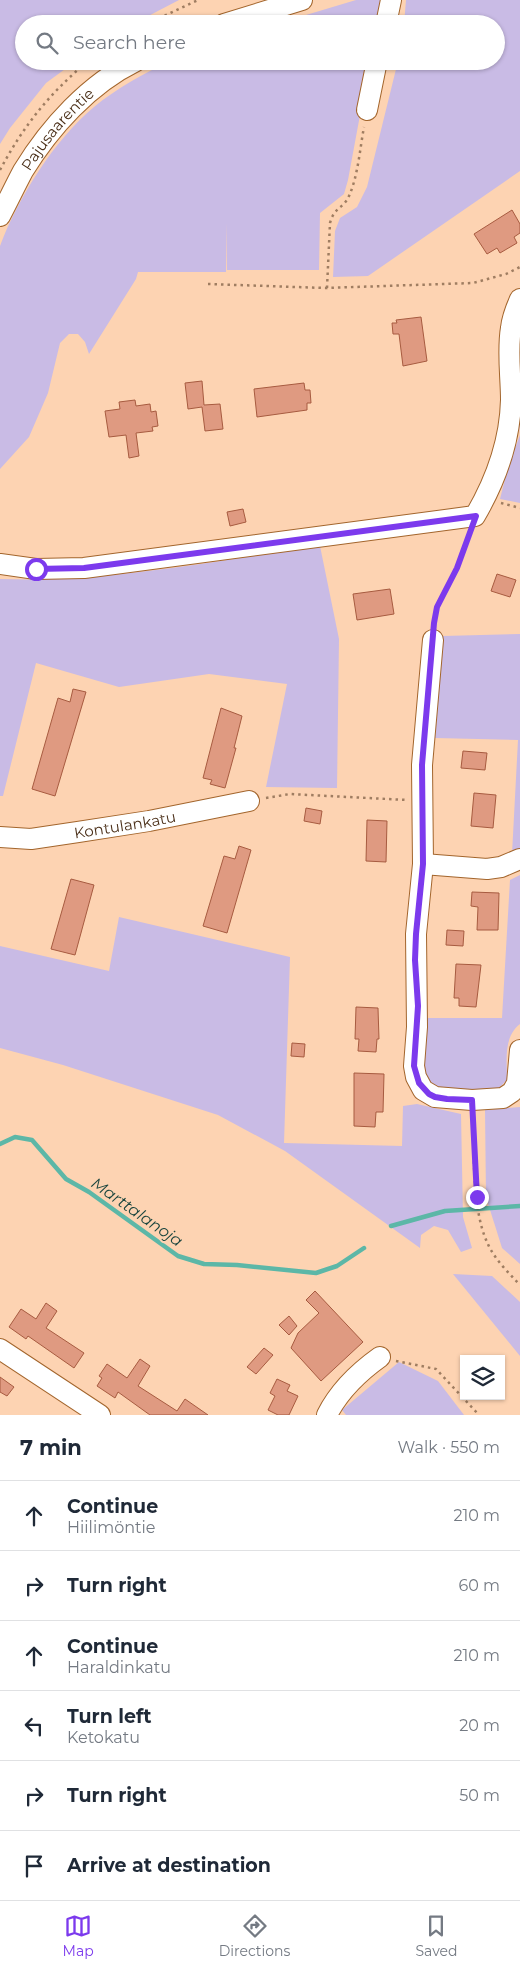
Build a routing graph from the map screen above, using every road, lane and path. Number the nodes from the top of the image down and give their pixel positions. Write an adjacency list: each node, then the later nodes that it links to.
1 (198, 0): 4 (path)
2 (302, 0): 5 (street)
3 (391, 0): 6 (street)
4 (166, 15)
5 (253, 15)
6 (388, 15)
7 (78, 70): 11 (path)
8 (121, 70): 12 (street, Pajusaarentie)
9 (376, 70): 10 (street)
10 (367, 110): 15 (path)
11 (0, 170)
12 (0, 216)
13 (520, 267): 15 (path)
14 (208, 284): 15 (path)
15 (326, 288)
16 (520, 298): 17 (street)
17 (476, 516): 18 (street); 19 (path)
18 (0, 564)
19 (433, 640): 21 (street)
20 (249, 800): 21 (path); 22 (street, Kontulankatu)
21 (422, 801): 24 (street)
22 (0, 838)
23 (520, 859): 24 (street)
24 (423, 864): 26 (street)
25 (520, 1050): 26 (street)
26 (472, 1100): 27 (path)
27 (520, 1285)
28 (0, 1349): 30 (street)
29 (380, 1357): 31 (street); 32 (path)
30 (100, 1415)
31 (327, 1415)
32 (480, 1415)

